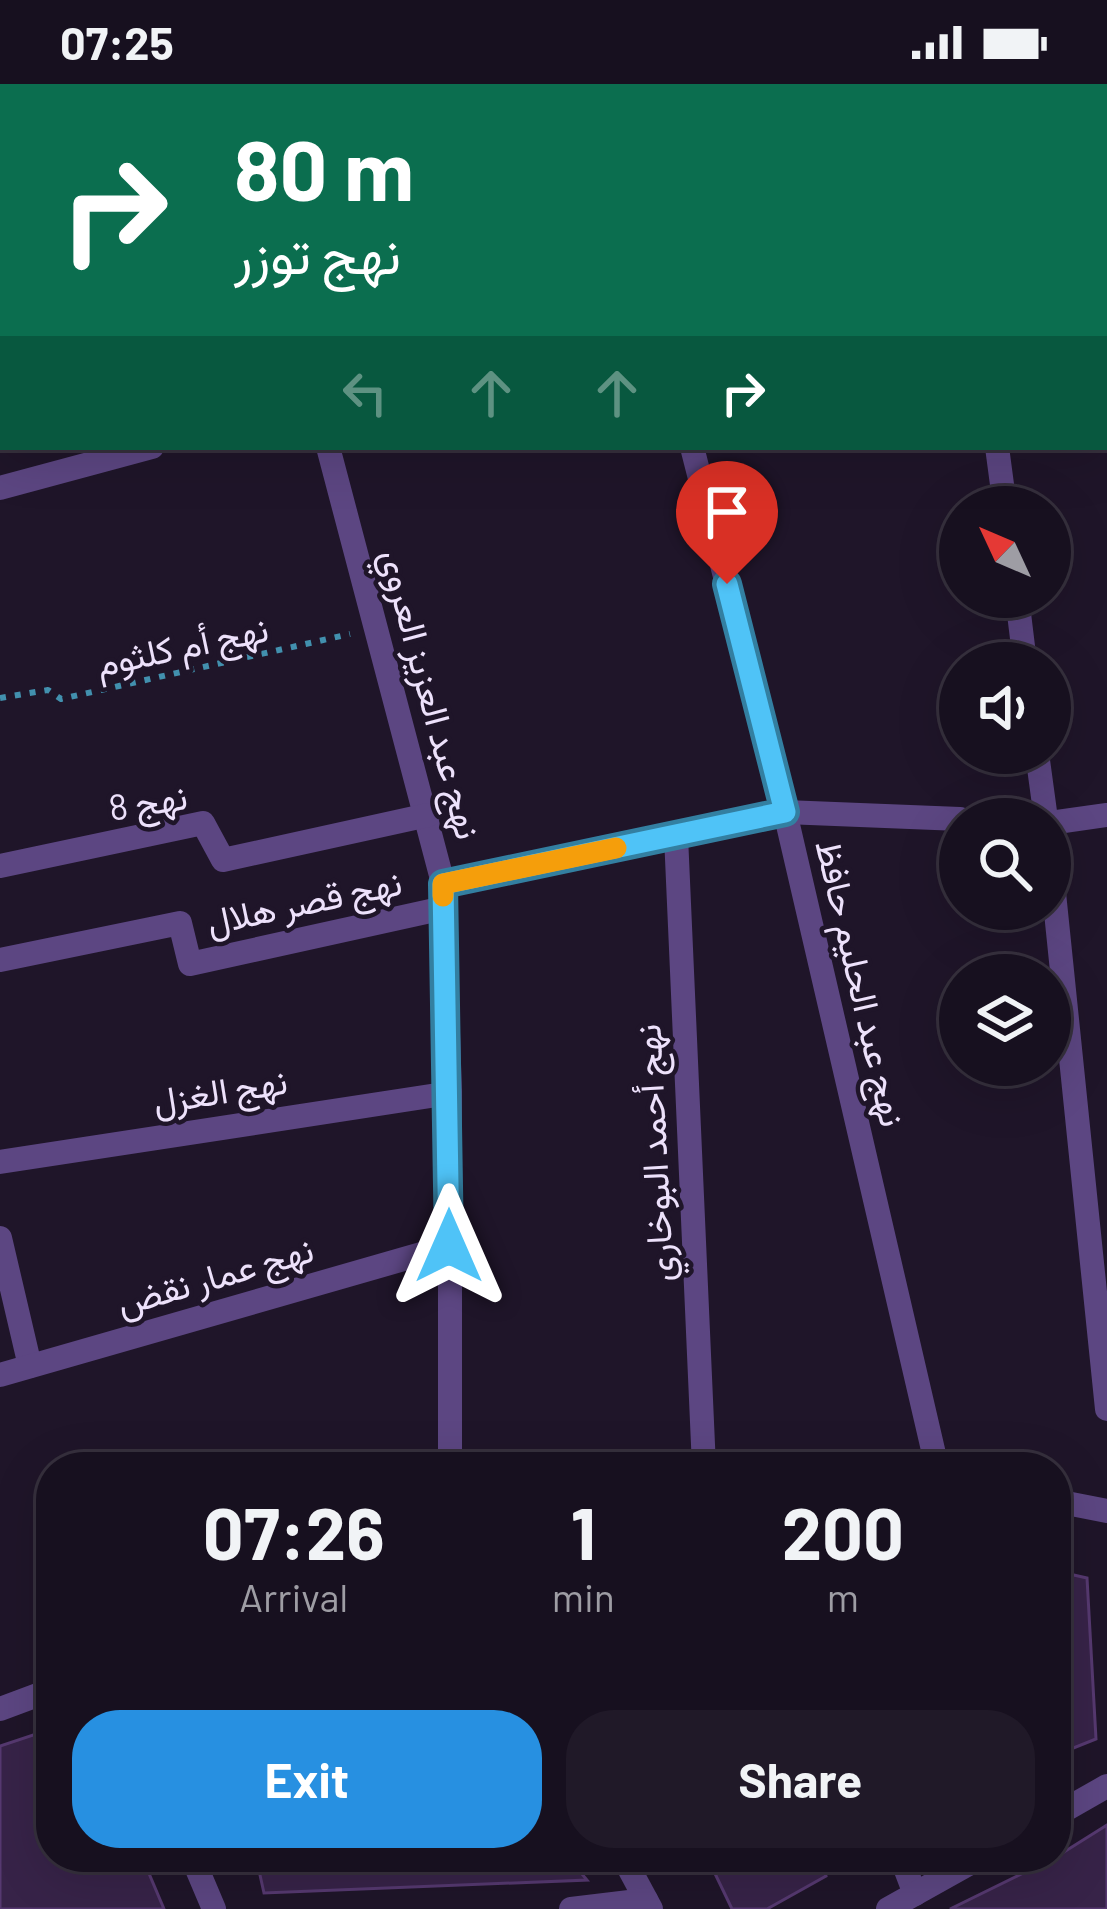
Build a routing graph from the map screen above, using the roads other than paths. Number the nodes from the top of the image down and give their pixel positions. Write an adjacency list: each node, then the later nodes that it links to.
1 (128, 450): 5 (street)
2 (329, 450): 9 (street, نهج عبد العزيز العروي)
3 (693, 450): 8 (street, نهج عبد الحليم حافظ)
4 (997, 450): 6 (street)
5 (55, 459): 7 (street)
6 (1002, 486)
7 (0, 488)
8 (785, 812): 11 (street); 13 (street); 27 (street, نهج عبد الحليم حافظ)
9 (428, 814): 14 (street, نهج 8); 15 (street, نهج عبد العزيز العروي)
10 (1107, 814): 12 (street)
11 (939, 818)
12 (1071, 818)
13 (676, 836): 15 (street); 26 (street, نهج أحمد البوخاري)
14 (0, 866)
15 (443, 896): 17 (street, نهج قصر هلال); 18 (street, نهج عبد العزيز العروي)
16 (1058, 930): 24 (street)
17 (0, 960)
18 (450, 1093): 19 (street, نهج الغزل); 21 (street, نهج عبد العزيز العروي)
19 (0, 1162)
20 (0, 1238): 22 (street)
21 (449, 1246): 22 (street, نهج عمار نقض); 25 (street, نهج عبد العزيز العروي)
22 (30, 1366): 23 (street, نهج عمار نقض)
23 (0, 1375)
24 (1107, 1408)
25 (449, 1452)
26 (703, 1452)
27 (934, 1452)
28 (1071, 1504): 29 (street)
29 (1107, 1511)
30 (36, 1696): 31 (street)
31 (0, 1709)
32 (1107, 1786): 33 (street)
33 (1071, 1806)
34 (198, 1872): 40 (street)
35 (631, 1872): 39 (street)
36 (907, 1872): 38 (street)
37 (954, 1872): 38 (street)
38 (915, 1894): 42 (street)
39 (648, 1905): 41 (street)
40 (214, 1909)
41 (571, 1909)
42 (888, 1909)

